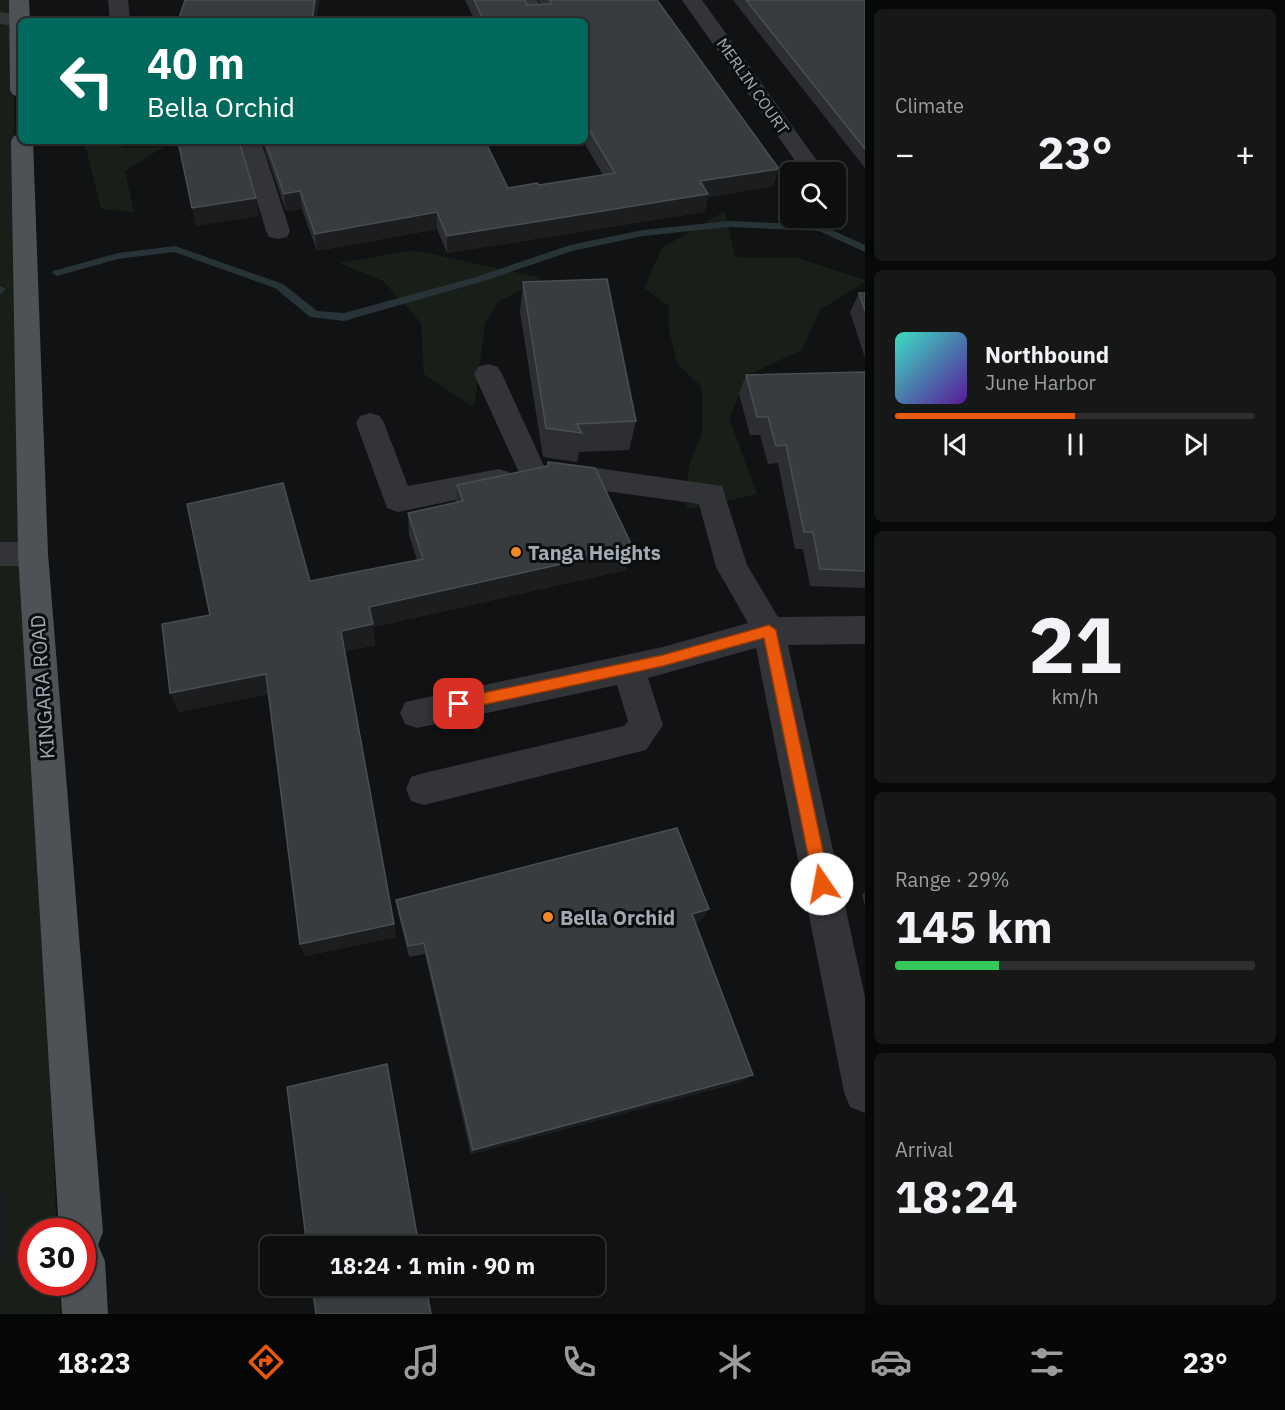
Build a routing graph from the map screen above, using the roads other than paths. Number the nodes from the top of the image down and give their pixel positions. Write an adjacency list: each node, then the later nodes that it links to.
1 (118, 0): 5 (street)
2 (527, 0): 6 (street)
3 (692, 0): 10 (street, MERLIN COURT)
4 (13, 13): 7 (main road)
5 (119, 18)
6 (536, 18)
7 (18, 61)
8 (22, 144): 16 (main road, KINGARA ROAD)
9 (251, 144): 11 (street)
10 (807, 162)
11 (278, 231)
12 (488, 374): 14 (street)
13 (370, 423): 14 (street)
14 (531, 469): 17 (street)
15 (0, 554): 16 (street)
16 (33, 554): 23 (main road, KINGARA ROAD)
17 (769, 630): 18 (street); 19 (street); 22 (street)
18 (865, 630)
19 (628, 668): 20 (street); 21 (street)
20 (417, 713)
21 (424, 789)
22 (865, 1092)
23 (80, 1218)
24 (84, 1296): 25 (main road)
25 (85, 1314)

